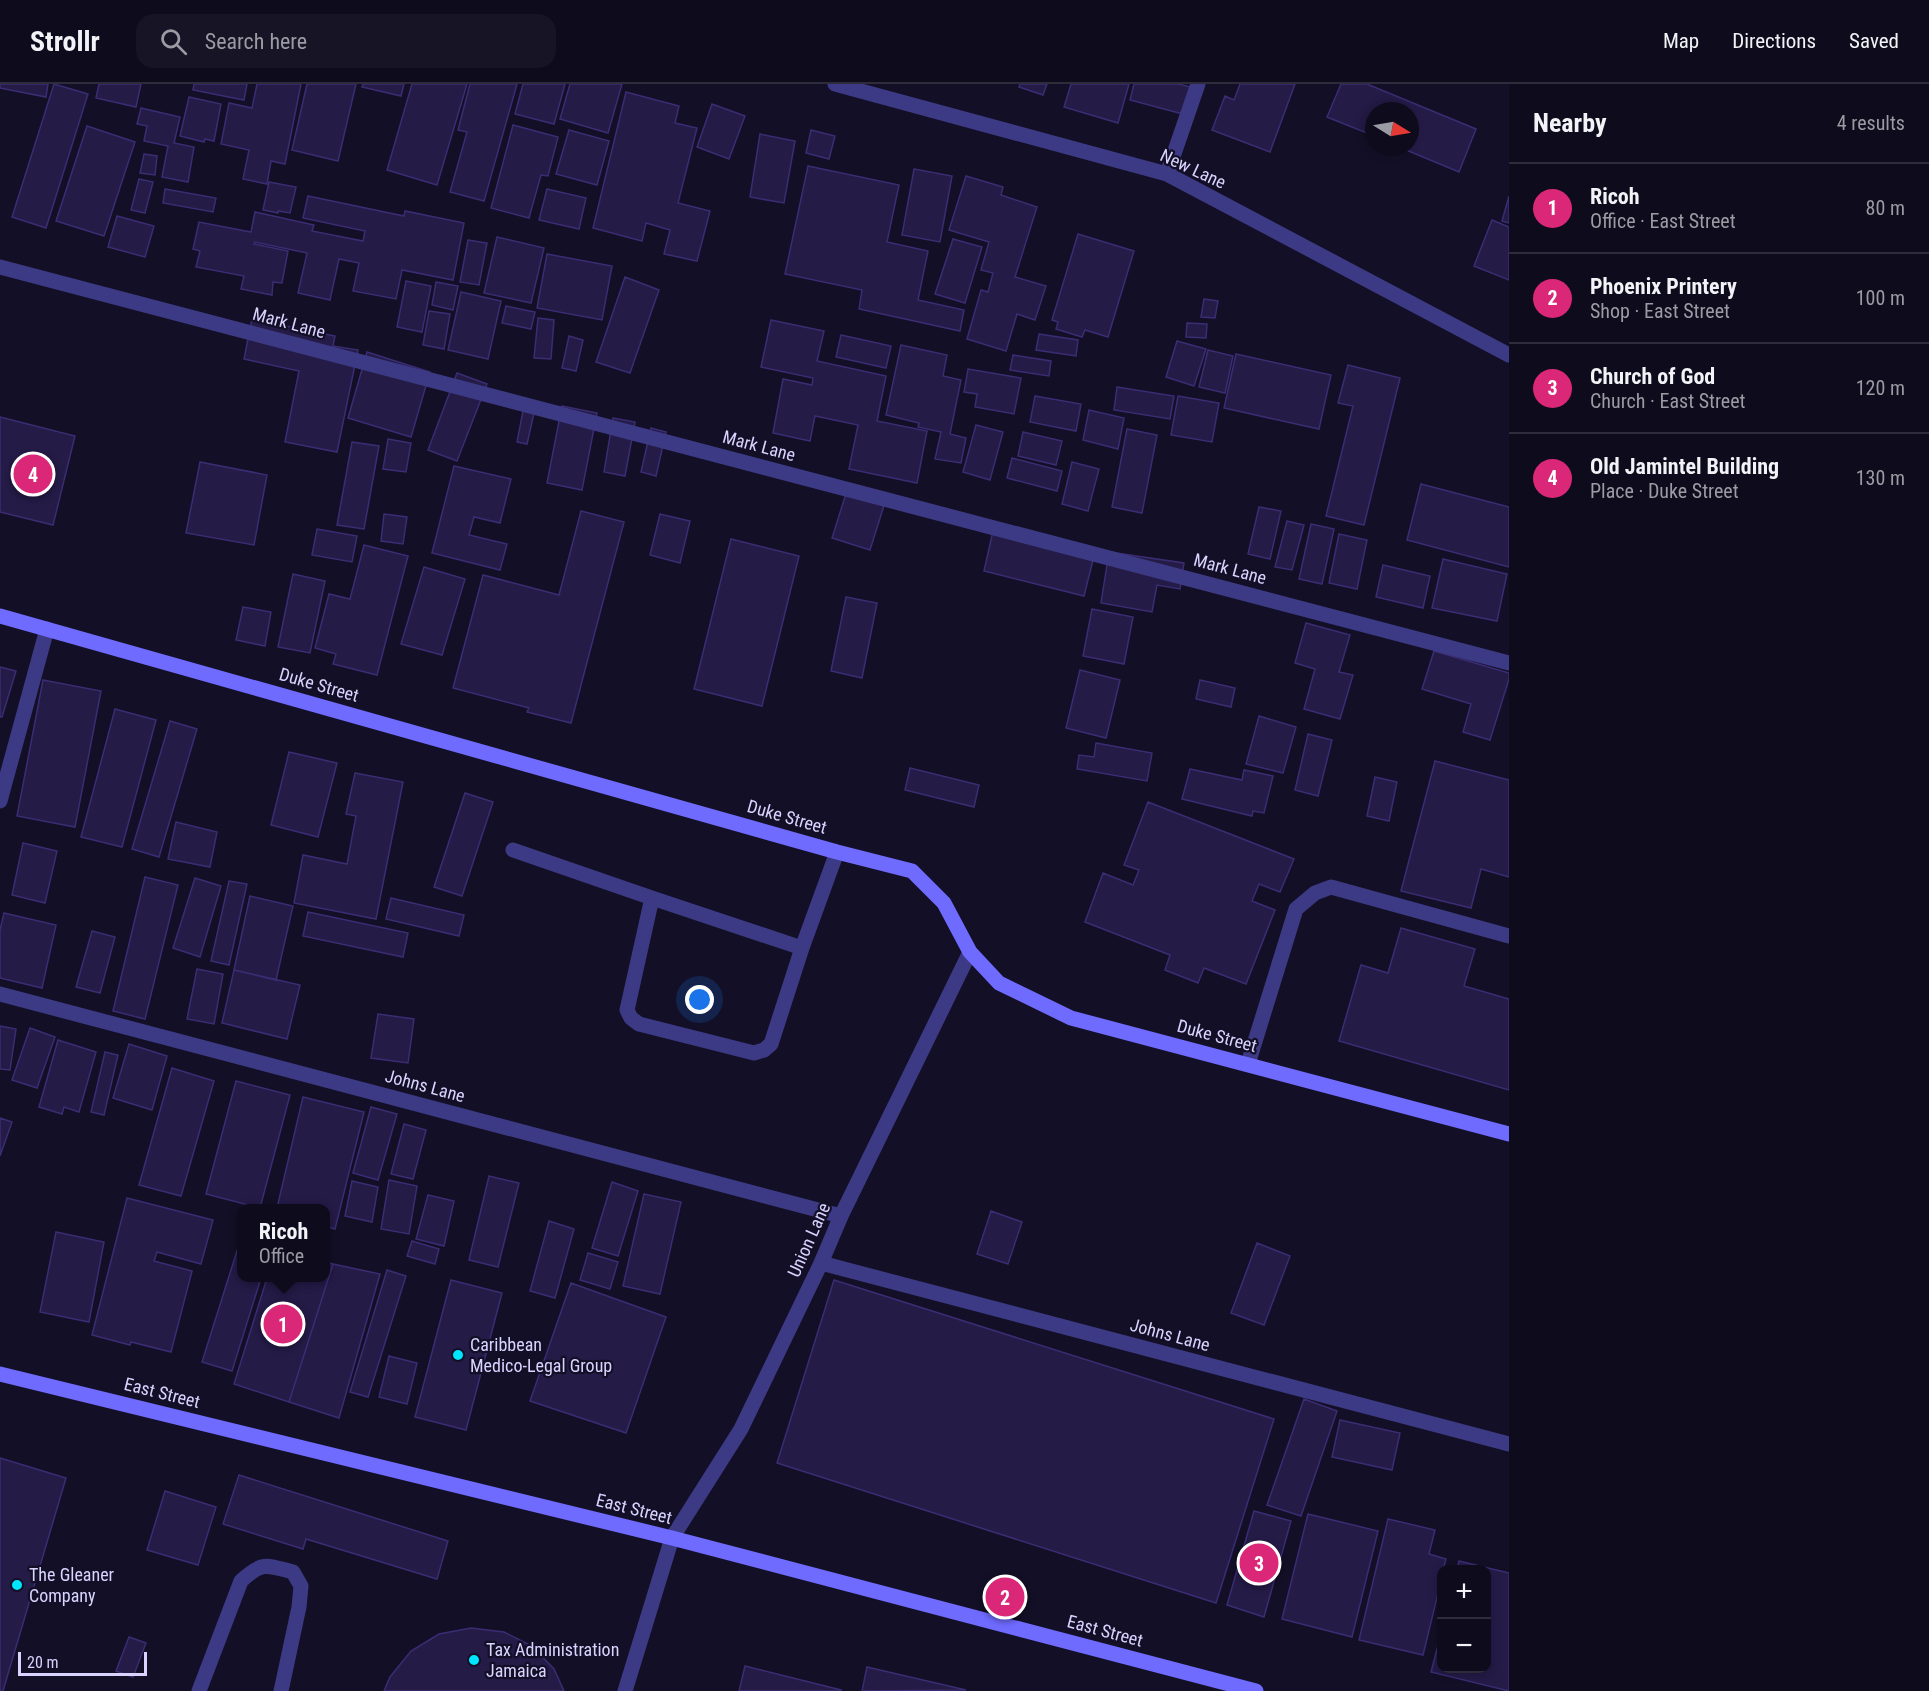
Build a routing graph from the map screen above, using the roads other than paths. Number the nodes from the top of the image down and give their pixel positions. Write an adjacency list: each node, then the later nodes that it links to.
1 (834, 84): 3 (street, New Lane)
2 (1198, 84): 3 (street)
3 (1167, 174): 5 (street, New Lane)
4 (0, 267): 8 (street, Mark Lane)
5 (1509, 355)
6 (0, 616): 7 (main road, Duke Street)
7 (47, 629): 9 (street); 11 (main road, Duke Street)
8 (1509, 663)
9 (0, 801)
10 (513, 850): 12 (street)
11 (837, 852): 14 (street); 15 (main road, Duke Street)
12 (652, 897): 14 (street); 14 (street)
13 (1509, 936): 17 (street)
14 (802, 948)
15 (970, 952): 17 (main road, Duke Street); 19 (street, Union Lane)
16 (0, 994): 19 (street, Johns Lane)
17 (1248, 1064): 18 (main road, Duke Street)
18 (1509, 1134)
19 (841, 1216): 20 (street, Union Lane)
20 (821, 1263): 22 (street, Johns Lane); 23 (street, Union Lane)
21 (0, 1374): 23 (main road, East Street)
22 (1509, 1444)
23 (672, 1538): 26 (street, Union Lane); 27 (main road, East Street)
24 (199, 1691): 25 (street)
25 (281, 1691)
26 (625, 1691)
27 (1256, 1691)

